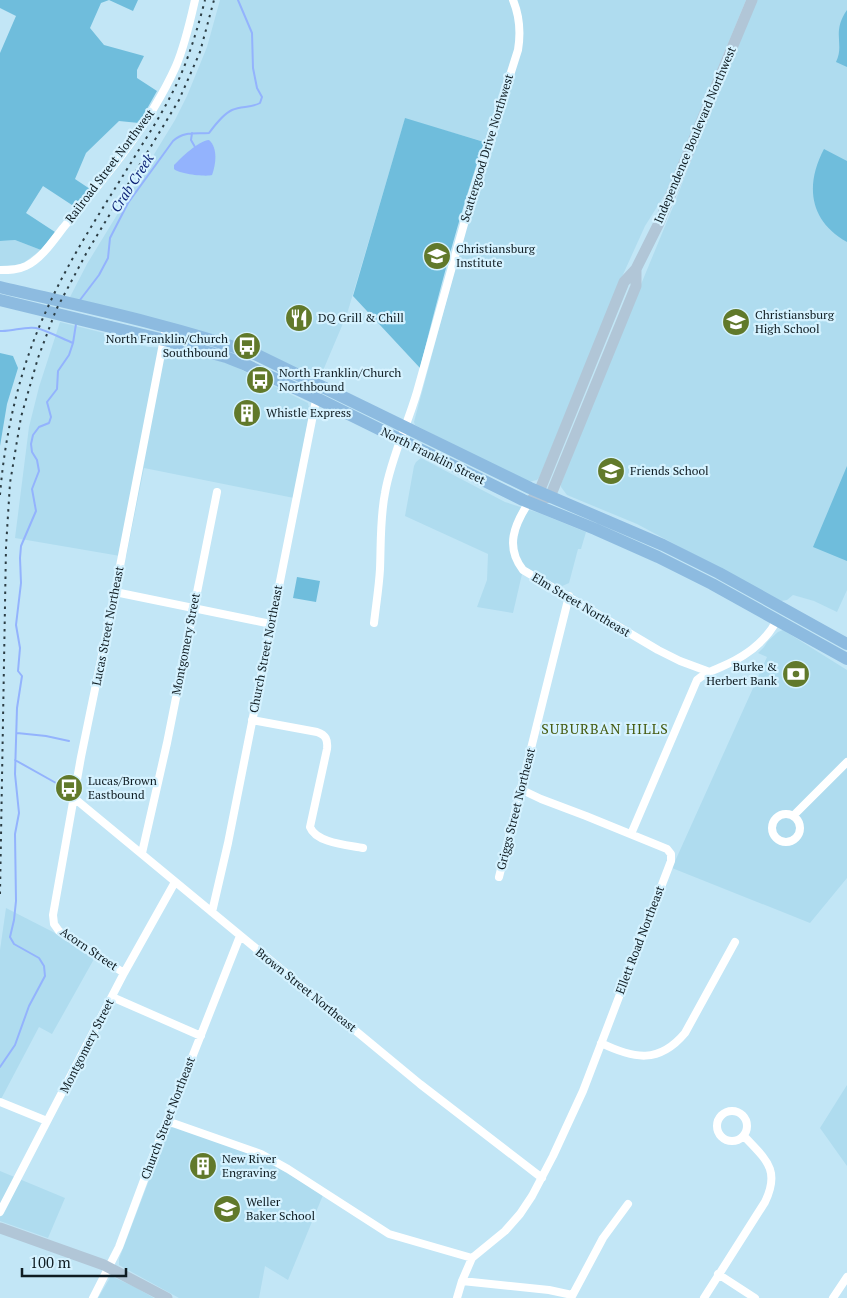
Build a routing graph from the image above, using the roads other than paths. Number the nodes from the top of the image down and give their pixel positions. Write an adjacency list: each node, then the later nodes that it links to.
1 (195, 0): 4 (street, Railroad Street Northwest)
2 (513, 0): 10 (street, Scattergood Drive Northwest)
3 (752, 0): 12 (street, Independence Boulevard Northwest)
4 (0, 270)
5 (0, 287): 6 (main road, North Franklin Street)
6 (21, 299): 7 (main road, North Franklin Street); 8 (main road, North Franklin Street); 8 (main road, North Franklin Street)
7 (0, 300)
8 (165, 334): 9 (main road, North Franklin Street); 14 (street, Lucas Street Northeast)
9 (318, 392): 10 (main road, North Franklin Street); 19 (street, Church Street Northeast)
10 (403, 434): 12 (main road, North Franklin Street); 13 (main road, North Franklin Street); 18 (street, Scattergood Drive Northwest)
11 (217, 492): 16 (street, Montgomery Street)
12 (544, 494): 13 (street); 20 (main road, North Franklin Street)
13 (529, 502): 15 (street, Elm Street Northeast); 17 (main road, North Franklin Street)
14 (115, 592): 16 (street); 26 (street, Lucas Street Northeast)
15 (569, 596): 22 (street, Elm Street Northeast); 25 (street, Griggs Street Northeast)
16 (193, 609): 19 (street); 30 (street, Montgomery Street)
17 (777, 620): 21 (main road, North Franklin Street); 22 (street)
18 (374, 623)
19 (271, 624): 23 (street, Church Street Northeast)
20 (847, 644)
21 (847, 659)
22 (707, 671): 28 (street)
23 (252, 720): 29 (street); 33 (street, Church Street Northeast)
24 (847, 762): 27 (street)
25 (520, 789): 28 (street, Ellett Road Northeast); 31 (street, Griggs Street Northeast)
26 (74, 798): 30 (street, Brown Street Northeast); 34 (street, Lucas Street Northeast)
27 (794, 815)
28 (631, 834): 40 (street, Ellett Road Northeast)
29 (363, 848)
30 (142, 853): 32 (street, Brown Street Northeast)
31 (499, 877)
32 (175, 882): 33 (street, Brown Street Northeast); 37 (street, Montgomery Street)
33 (212, 912): 35 (street, Brown Street Northeast)
34 (54, 924): 37 (street, Acorn Street)
35 (240, 936): 39 (street, Church Street Northeast); 45 (street, Brown Street Northeast)
36 (735, 942): 40 (street)
37 (124, 973): 38 (street, Montgomery Street)
38 (112, 997): 39 (street); 42 (street, Montgomery Street)
39 (200, 1036): 43 (street, Church Street Northeast)
40 (601, 1043): 45 (street, Ellett Road Northeast)
41 (0, 1102): 42 (street)
42 (48, 1121): 47 (street, Montgomery Street)
43 (167, 1121): 49 (street); 50 (street, Church Street Northeast)
44 (744, 1136): 44 (street); 51 (street)
45 (542, 1178): 49 (street, Ellett Road Northeast)
46 (628, 1204): 54 (street)
47 (0, 1212)
48 (0, 1228): 50 (street)
49 (472, 1258): 53 (street, Ellett Road Northeast)
50 (109, 1268): 55 (street, Church Street Northeast); 56 (street)
51 (718, 1274): 58 (street); 59 (street)
52 (847, 1276): 60 (street)
53 (462, 1281): 54 (street); 57 (street, Ellett Road Northeast)
54 (572, 1296)
55 (94, 1298)
56 (167, 1298)
57 (457, 1298)
58 (704, 1298)
59 (754, 1298)
60 (833, 1298)

